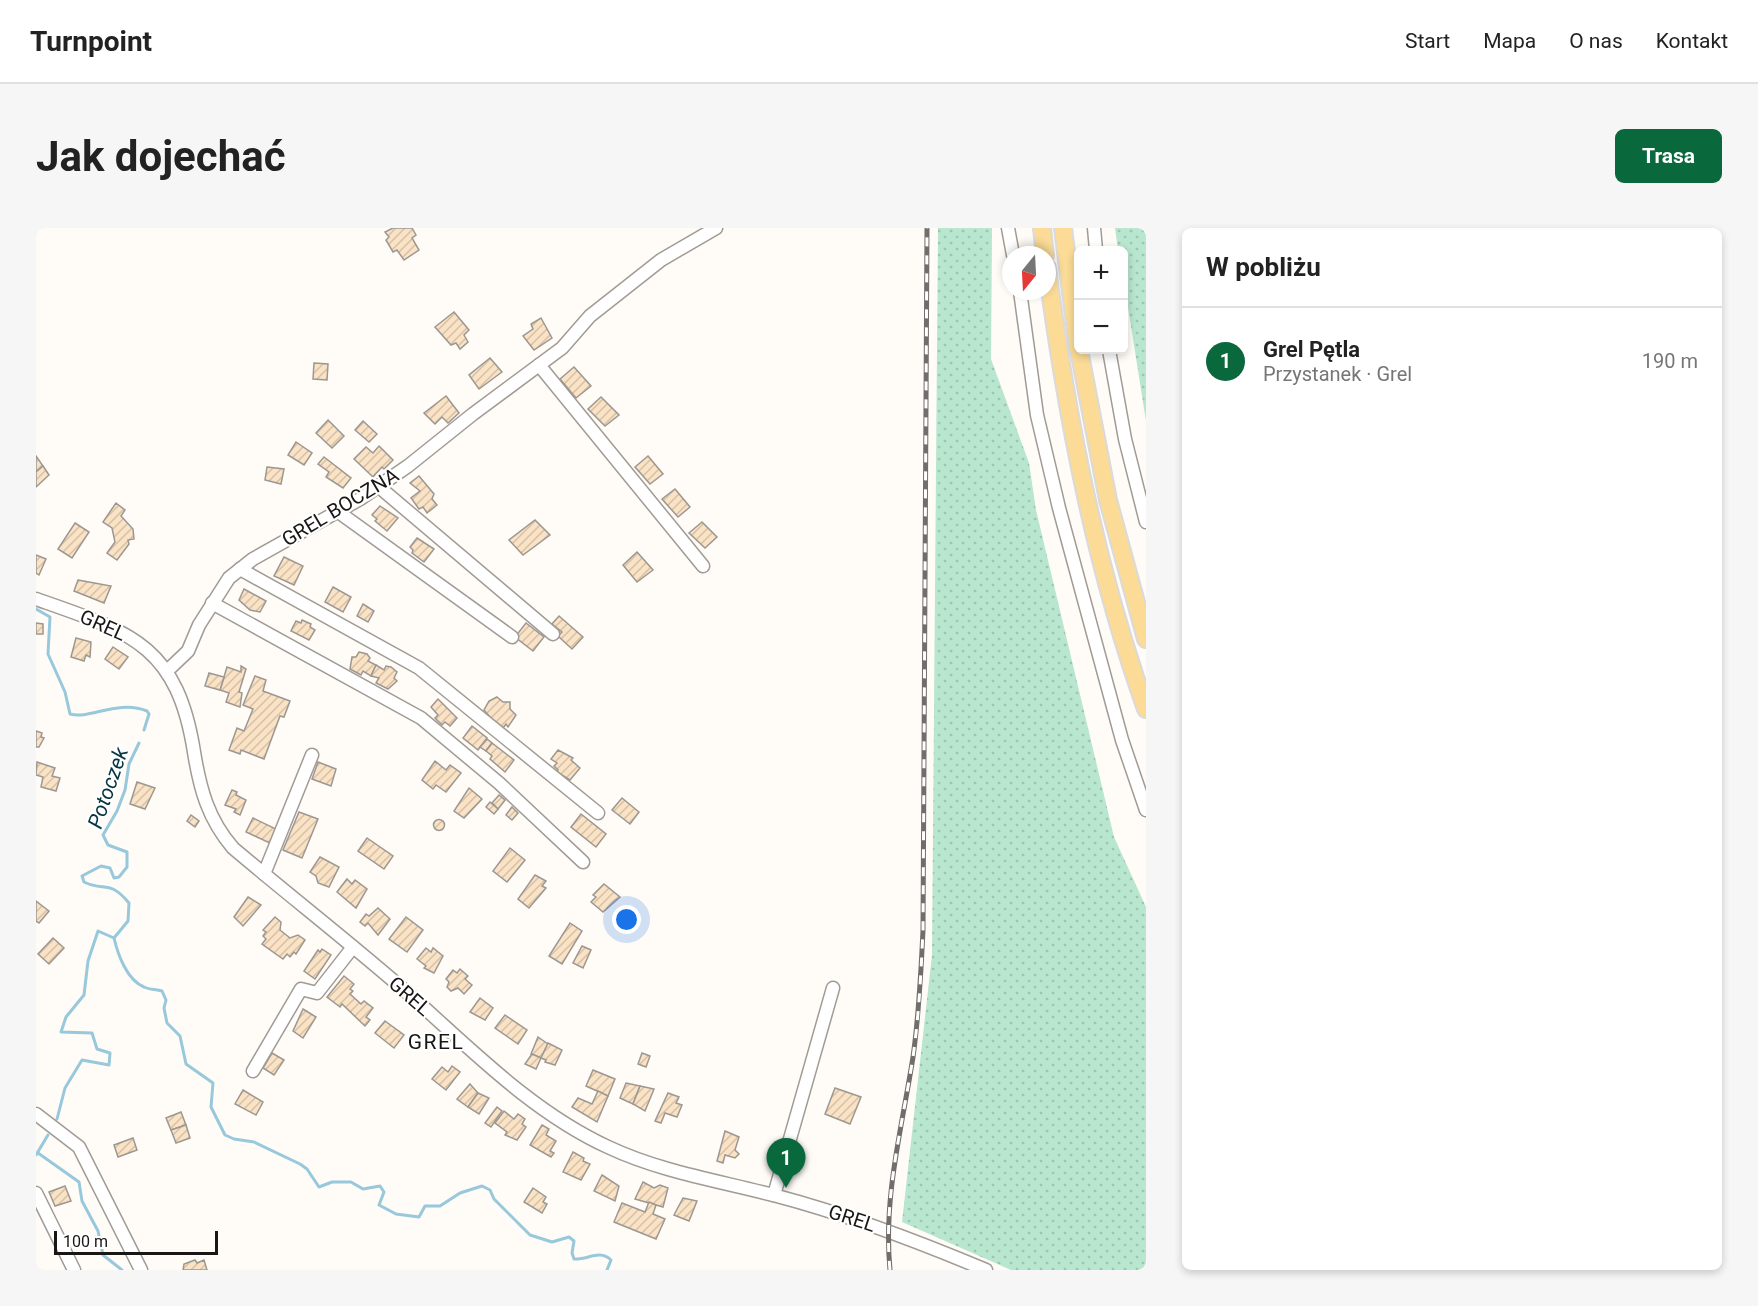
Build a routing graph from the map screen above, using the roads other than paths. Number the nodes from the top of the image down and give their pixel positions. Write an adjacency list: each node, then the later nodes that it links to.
1 (716, 228): 14 (street, GREL BOCZNA)
2 (1008, 228): 6 (street)
3 (1042, 228): 7 (main road)
4 (1063, 228): 11 (main road)
5 (1094, 228): 8 (street)
6 (1011, 246)
7 (1044, 246)
8 (1096, 246)
9 (1021, 300): 28 (street)
10 (1051, 300): 26 (main road)
11 (1074, 311)
12 (1080, 354): 24 (main road)
13 (1110, 354): 17 (street)
14 (539, 365): 15 (street, GREL BOCZNA); 18 (street)
15 (378, 486): 16 (street, GREL BOCZNA); 22 (street)
16 (338, 511): 19 (street, GREL BOCZNA); 23 (street)
17 (1146, 522)
18 (703, 566)
19 (240, 569): 21 (street, GREL BOCZNA); 29 (street)
20 (36, 599): 25 (street, GREL)
21 (212, 603): 25 (street, GREL BOCZNA); 30 (street)
22 (553, 634)
23 (512, 637)
24 (1146, 639)
25 (167, 670): 31 (street, GREL)
26 (1146, 709)
27 (312, 755): 31 (street)
28 (1146, 810)
29 (598, 813)
30 (583, 862)
31 (264, 874): 32 (street, GREL)
32 (353, 947): 34 (street); 37 (street, GREL)
33 (833, 988): 37 (street)
34 (253, 1071)
35 (36, 1114): 39 (street)
36 (36, 1193): 38 (street)
37 (774, 1195): 40 (street, GREL)
38 (74, 1270)
39 (141, 1270)
40 (986, 1270)

